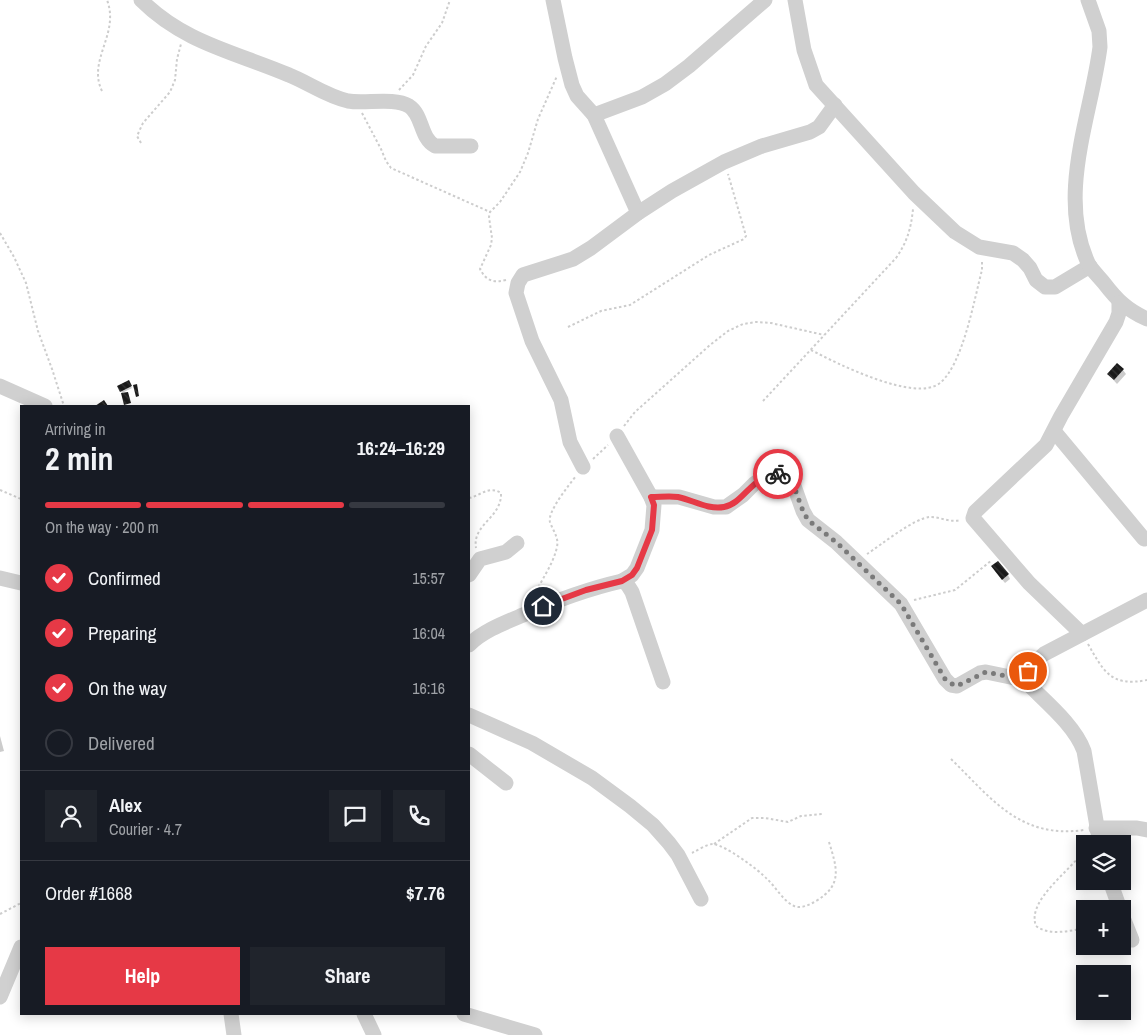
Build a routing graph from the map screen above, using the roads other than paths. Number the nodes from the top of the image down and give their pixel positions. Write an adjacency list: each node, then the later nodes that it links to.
1 (141, 0): 8 (street)
2 (553, 0): 7 (street)
3 (765, 0): 7 (street)
4 (795, 0): 6 (street)
5 (1088, 0): 10 (street)
6 (835, 105): 9 (street); 10 (street)
7 (594, 115): 9 (street)
8 (471, 146)
9 (638, 213): 17 (street)
10 (1090, 266): 11 (street)
11 (1120, 303): 12 (street); 15 (street)
12 (1147, 319)
13 (0, 386): 14 (street)
14 (43, 405)
15 (1054, 430): 19 (street); 26 (street)
16 (617, 436): 18 (street)
17 (583, 467)
18 (651, 497): 23 (street); 28 (street)
19 (1144, 539)
20 (517, 543): 21 (street)
21 (470, 574)
22 (0, 578): 24 (street)
23 (622, 581): 27 (street); 29 (street)
24 (20, 583)
25 (1147, 600): 26 (street)
26 (1082, 634): 28 (street)
27 (470, 644)
28 (1020, 679): 33 (street)
29 (663, 682)
30 (470, 715): 36 (street)
31 (470, 755): 32 (street)
32 (506, 782)
33 (1096, 828): 34 (street); 35 (street)
34 (1147, 830)
35 (1098, 835)
36 (702, 899)
37 (20, 949): 38 (street)
38 (0, 997)
39 (231, 1015): 42 (street)
40 (364, 1015): 43 (street)
41 (469, 1016): 44 (street); 45 (street)
42 (234, 1035)
43 (374, 1035)
44 (498, 1035)
45 (535, 1035)

